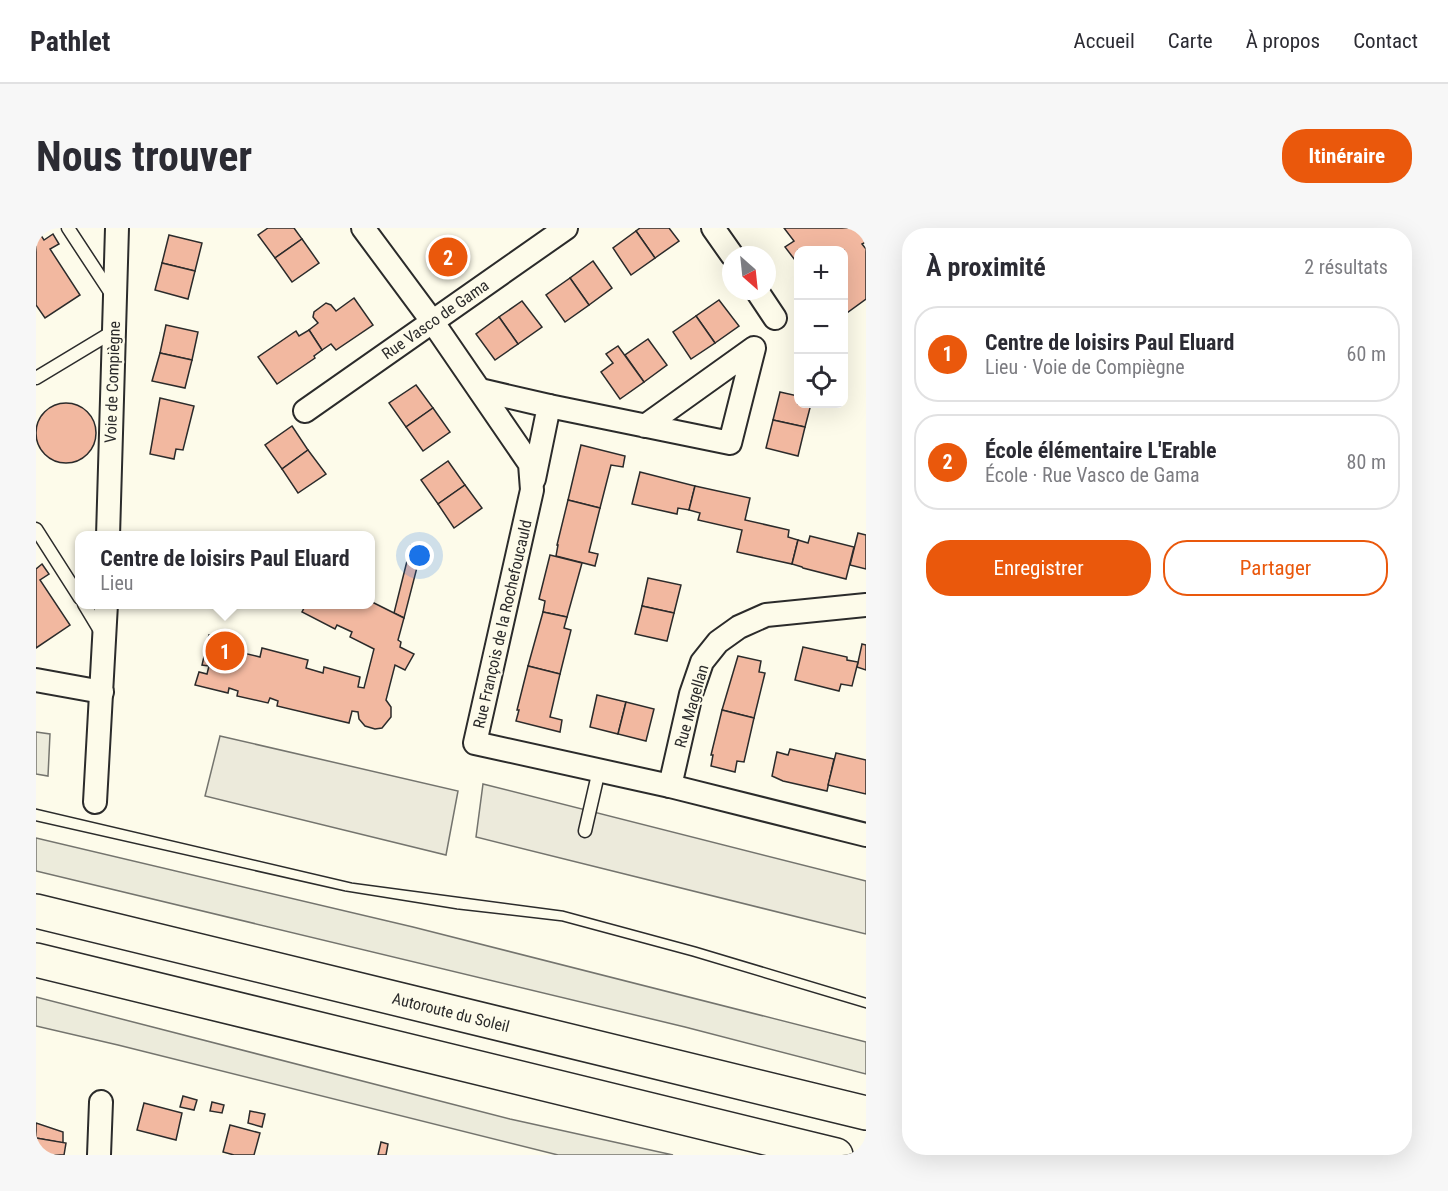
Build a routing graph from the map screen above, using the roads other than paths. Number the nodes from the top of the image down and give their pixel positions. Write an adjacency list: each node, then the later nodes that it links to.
1 (68, 228): 7 (lane)
2 (117, 228): 7 (street, Voie de Compiègne)
3 (363, 228): 10 (street, Rue François de la Rochefoucauld)
4 (566, 228): 10 (street, Rue Vasco de Gama)
5 (713, 228): 6 (street)
6 (726, 246)
7 (114, 298): 11 (street, Voie de Compiègne)
8 (763, 300): 9 (street)
9 (775, 318)
10 (432, 321): 13 (street, Rue François de la Rochefoucauld); 15 (street, Rue Vasco de Gama)
11 (114, 331): 12 (lane); 19 (street, Voie de Compiègne)
12 (36, 378)
13 (480, 390): 14 (street); 17 (street, Rue François de la Rochefoucauld)
14 (549, 406): 16 (street); 17 (street)
15 (304, 411)
16 (645, 426): 16 (street)
17 (532, 490): 27 (street, Rue François de la Rochefoucauld)
18 (36, 529): 20 (lane)
19 (108, 531)
20 (75, 590)
21 (866, 605): 28 (street, Rue Magellan)
22 (87, 609): 24 (lane)
23 (106, 609): 24 (street)
24 (105, 637): 26 (street)
25 (36, 680): 26 (street)
26 (102, 692): 29 (street)
27 (598, 770): 28 (street, Rue François de la Rochefoucauld); 30 (lane)
28 (670, 786): 31 (street, Rue François de la Rochefoucauld)
29 (95, 802)
30 (585, 831)
31 (866, 835)
32 (36, 911): 35 (highway, Autoroute du Soleil)
33 (36, 960): 37 (highway)
34 (100, 1102): 36 (street)
35 (866, 1113)
36 (99, 1155)
37 (836, 1155)

